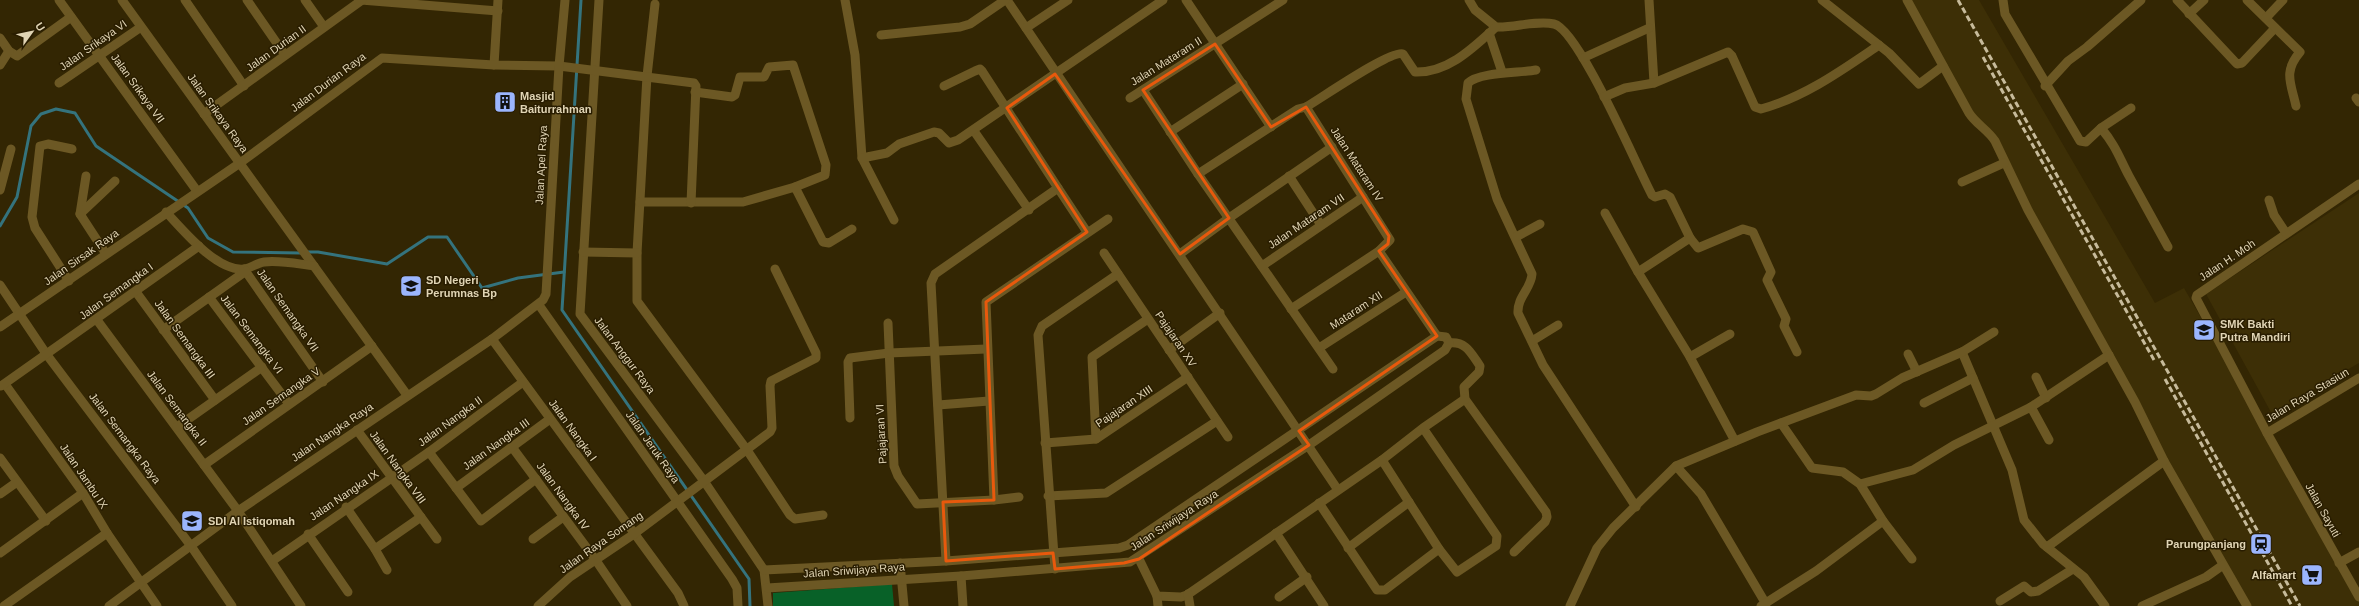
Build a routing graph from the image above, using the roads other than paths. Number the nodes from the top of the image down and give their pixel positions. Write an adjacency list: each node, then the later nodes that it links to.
1 (59, 0): 31 (street, Jalan Srikaya VII)
2 (122, 0): 33 (street, Jalan Srikaya Raya)
3 (185, 0): 59 (street)
4 (247, 0): 45 (street)
5 (305, 0): 34 (street)
6 (362, 0): 26 (street, Jalan Durian II); 34 (street, Jalan Durian II)
7 (498, 0): 29 (street)
8 (565, 0): 49 (street, Jalan Apel Raya)
9 (599, 0): 51 (street, Jalan Anggur Raya)
10 (846, 0): 78 (street)
11 (1006, 0): 35 (street); 39 (street)
12 (1068, 0): 35 (street)
13 (1163, 0): 54 (street)
14 (1186, 0): 41 (street)
15 (1283, 0): 41 (street, Jalan Mataram II)
16 (1469, 0): 38 (street)
17 (1649, 0): 36 (street)
18 (1836, 0): 27 (street)
19 (1907, 0): 50 (street)
20 (2003, 0): 61 (street)
21 (2141, 0): 61 (street)
22 (2177, 0): 30 (street)
23 (2204, 0): 30 (street)
24 (2247, 0): 32 (street)
25 (2283, 0): 32 (street)
26 (450, 3): 29 (street, Jalan Durian II)
27 (1825, 3): 42 (street)
28 (655, 4): 55 (street)
29 (498, 11): 48 (street)
30 (2189, 14): 37 (street)
31 (71, 17): 43 (street); 44 (street, Jalan Srikaya VII)
32 (2266, 18): 37 (street)
33 (141, 27): 44 (street, Jalan Srikaya VI); 70 (street, Jalan Srikaya Raya)
34 (324, 27): 45 (street, Jalan Durian II)
35 (1026, 28): 54 (street)
36 (1649, 28): 46 (street); 57 (street)
37 (2275, 28): 66 (street)
38 (1493, 30): 46 (street); 53 (street); 67 (street)
39 (881, 35)
40 (0, 38): 43 (street)
41 (1215, 44): 58 (street); 62 (street, Jalan Mataram II)
42 (1879, 45): 50 (street); 57 (street)
43 (9, 51): 47 (street)
44 (99, 54): 56 (street, Jalan Srikaya VI); 90 (street, Jalan Srikaya VII)
45 (285, 55): 59 (street, Jalan Durian II)
46 (1583, 58): 64 (street)
47 (0, 65)
48 (494, 65): 49 (street, Jalan Durian Raya); 79 (street, Jalan Durian Raya)
49 (559, 66): 51 (street, Jalan Durian Raya); 129 (street, Jalan Apel Raya)
50 (1943, 66): 80 (street)
51 (596, 70): 55 (street, Jalan Durian Raya); 113 (street, Jalan Anggur Raya)
52 (1536, 70): 53 (street)
53 (1502, 72): 108 (street)
54 (1055, 74): 68 (street); 117 (street)
55 (647, 76): 63 (street, Jalan Durian Raya); 93 (street)
56 (59, 83)
57 (1654, 83): 64 (street)
58 (1243, 84): 71 (street); 74 (street)
59 (244, 86): 70 (street, Jalan Durian II)
60 (944, 86): 68 (street)
61 (2045, 86): 72 (street)
62 (1144, 90): 65 (street, Jalan Mataram II); 74 (street)
63 (695, 92): 87 (street); 94 (street)
64 (1604, 97): 109 (street)
65 (1130, 98)
66 (2296, 106)
67 (1306, 107): 71 (street); 75 (street, Jalan Mataram IV)
68 (1008, 108): 73 (street); 88 (street)
69 (2131, 108): 72 (street)
70 (204, 114): 79 (street, Jalan Srikaya Raya)
71 (1271, 127): 81 (street)
72 (2101, 128): 111 (street)
73 (974, 131): 78 (street); 96 (street)
74 (1170, 132): 81 (street)
75 (1332, 147): 83 (street); 91 (street, Jalan Mataram IV)
76 (10, 149): 89 (street)
77 (72, 149): 124 (street)
78 (862, 158): 102 (street)
79 (240, 162): 90 (street, Jalan Durian Raya); 118 (street, Jalan Srikaya Raya)
80 (2004, 163): 85 (street); 155 (street)
81 (1198, 174): 100 (street)
82 (86, 176): 99 (street)
83 (1289, 176): 100 (street); 104 (street)
84 (116, 181): 99 (street)
85 (1962, 182)
86 (2359, 184): 107 (street, Jalan H. Moh)
87 (795, 187): 94 (street); 105 (street)
88 (1058, 188): 96 (street); 106 (street)
89 (0, 190)
90 (195, 193): 95 (street, Jalan Durian Raya)
91 (1363, 197): 104 (street, Jalan Mataram VII); 112 (street, Jalan Mataram IV)
92 (2269, 200): 107 (street)
93 (640, 202): 94 (street); 114 (street)
94 (691, 203)
95 (175, 206): 97 (street, Jalan Sirsak Raya)
96 (1029, 210): 149 (street)
97 (166, 212): 110 (street); 116 (street, Jalan Sirsak Raya)
98 (1605, 213): 122 (street)
99 (80, 214): 116 (street)
100 (1229, 218): 117 (street); 119 (street)
101 (1108, 219): 106 (street)
102 (894, 220)
103 (1540, 224): 108 (street)
104 (1321, 225): 119 (street, Jalan Mataram VII)
105 (852, 229)
106 (1087, 232): 147 (street)
107 (2286, 234): 185 (street, Jalan H. Moh)
108 (1516, 237): 143 (street)
109 (1690, 238): 122 (street); 150 (street)
110 (199, 246): 121 (street); 126 (street, Jalan Semangka I)
111 (2168, 247)
112 (1379, 251): 127 (street); 130 (street, Jalan Mataram IV)
113 (582, 252): 114 (street); 203 (street, Jalan Anggur Raya)
114 (637, 253): 193 (street)
115 (1104, 253): 123 (street, Pajajaran XV)
116 (106, 254): 124 (street, Jalan Sirsak Raya)
117 (1180, 254): 132 (street)
118 (311, 263): 121 (street); 145 (street)
119 (1262, 266): 130 (street)
120 (775, 268): 193 (street, Jalan Raya Somang)
121 (245, 270): 128 (street); 164 (street, Jalan Semangka VII)
122 (1638, 272): 156 (street)
123 (1118, 274): 133 (street, Pajajaran XV); 190 (street)
124 (69, 281): 131 (street, Jalan Sirsak Raya)
125 (0, 285): 131 (street, Jalan Semangka Raya)
126 (136, 292): 134 (street, Jalan Semangka I); 138 (street, Jalan Semangka III)
127 (1406, 292): 141 (street); 146 (street, Mataram XII)
128 (209, 297): 138 (street); 157 (street, Jalan Semangka VI)
129 (539, 305): 142 (street, Jalan Nangka Raya); 212 (street, Jalan Jeruk Raya)
130 (1291, 309): 146 (street)
131 (20, 313): 137 (street, Jalan Sirsak Raya); 154 (street, Jalan Semangka Raya)
132 (1220, 313): 148 (street); 184 (street)
133 (1148, 319): 148 (street, Pajajaran XV); 187 (street)
134 (97, 320): 154 (street, Jalan Semangka I); 180 (street, Jalan Semangka II)
135 (888, 324): 152 (street)
136 (1558, 325): 143 (street)
137 (0, 327)
138 (164, 330): 170 (street, Jalan Semangka III)
139 (1994, 332): 151 (street)
140 (1730, 334): 156 (street)
141 (1440, 336): 144 (street); 184 (street, Jalan Sriwijaya Raya)
142 (492, 339): 165 (street, Jalan Nangka I); 167 (street, Jalan Nangka Raya)
143 (1532, 341): 217 (street)
144 (1449, 343): 169 (street); 191 (street, Jalan Sriwijaya Raya)
145 (372, 346): 164 (street, Jalan Semangka V); 167 (street)
146 (1319, 348): 158 (street)
147 (986, 349): 149 (street); 171 (street)
148 (1170, 350): 160 (street, Pajajaran XV)
149 (935, 351): 152 (street); 174 (street)
150 (1797, 352)
151 (1962, 352): 159 (street); 162 (street)
152 (889, 353): 176 (street); 213 (street, Pajajaran VI)
153 (1908, 354): 159 (street)
154 (47, 355): 166 (street, Jalan Semangka I); 230 (street, Jalan Semangka Raya)
155 (2109, 355): 168 (street); 197 (street)
156 (1690, 357): 189 (street)
157 (262, 367): 170 (street); 173 (street, Jalan Semangka VI)
158 (1333, 369)
159 (1917, 372): 179 (street)
160 (1188, 377): 178 (street, Pajajaran XV); 187 (street, Pajajaran XIII)
161 (2036, 377): 168 (street)
162 (1973, 378): 172 (street); 182 (street)
163 (2359, 378): 185 (street, Jalan Raya Stasiun)
164 (323, 382): 173 (street, Jalan Semangka V)
165 (523, 382): 177 (street, Jalan Nangka I); 194 (street, Jalan Nangka II)
166 (2, 385): 207 (street, Jalan Jambu IX)
167 (407, 395): 183 (street, Jalan Nangka Raya)
168 (2046, 398): 175 (street)
169 (1466, 399): 181 (street); 235 (street)
170 (216, 400): 180 (street)
171 (989, 401): 174 (street); 211 (street)
172 (1924, 403)
173 (290, 404): 198 (street, Jalan Semangka V)
174 (938, 405): 213 (street)
175 (2032, 407): 182 (street); 188 (street)
176 (850, 418)
177 (550, 419): 192 (street, Jalan Nangka III); 227 (street, Jalan Nangka I)
178 (1217, 421): 186 (street, Pajajaran XV); 209 (street)
179 (1780, 423): 189 (street); 204 (street)
180 (177, 427): 198 (street, Jalan Semangka II)
181 (1423, 428): 196 (street); 234 (street)
182 (1992, 428): 204 (street); 231 (street)
183 (357, 430): 200 (street, Jalan Nangka VIII); 218 (street, Jalan Nangka Raya)
184 (1300, 431): 191 (street); 238 (street, Jalan Sriwijaya Raya)
185 (2267, 433): 244 (street, Jalan Sayuti)
186 (1228, 437)
187 (1096, 439): 190 (street, Pajajaran XIII)
188 (2048, 440)
189 (1735, 441): 199 (street)
190 (1045, 444): 209 (street)
191 (1309, 445): 206 (street); 239 (street, Jalan Sriwijaya Raya)
192 (512, 447): 201 (street, Jalan Nangka IV); 205 (street, Jalan Nangka III)
193 (747, 450): 203 (street, Jalan Raya Somang); 219 (street)
194 (428, 452): 200 (street, Jalan Nangka II); 205 (street)
195 (0, 458): 202 (street)
196 (1382, 460): 206 (street); 214 (street)
197 (2164, 461): 231 (street); 246 (street)
198 (204, 466): 218 (street, Jalan Semangka II)
199 (1676, 466): 217 (street); 262 (street)
200 (391, 478): 216 (street, Jalan Nangka IX); 220 (street, Jalan Nangka VIII)
201 (536, 480): 205 (street); 221 (street, Jalan Nangka IV)
202 (17, 482): 208 (street); 222 (street)
203 (701, 483): 212 (street, Jalan Raya Somang); 250 (street, Jalan Anggur Raya)
204 (1860, 484): 223 (street)
205 (456, 488)
206 (1338, 490): 215 (street)
207 (83, 493): 222 (street); 224 (street, Jalan Jambu IX)
208 (0, 494)
209 (1048, 496): 238 (street)
210 (1019, 497): 211 (street)
211 (994, 500): 213 (street)
212 (678, 501): 227 (street, Jalan Raya Somang); 271 (street, Jalan Jeruk Raya)
213 (944, 502): 243 (street)
214 (1408, 502): 232 (street); 234 (street)
215 (1319, 503): 225 (street); 232 (street)
216 (346, 507): 226 (street, Jalan Nangka IX); 233 (street)
217 (1636, 507): 278 (street)
218 (238, 511): 230 (street, Jalan Nangka Raya); 242 (street, Jalan Semangka II)
219 (823, 515)
220 (421, 517): 228 (street, Jalan Nangka VIII); 233 (street, Jalan Nangka VIII)
221 (563, 517): 229 (street); 240 (street, Jalan Nangka IV)
222 (46, 521): 237 (street)
223 (1883, 521): 241 (street); 262 (street)
224 (107, 533): 254 (street, Jalan Jambu IX); 263 (street)
225 (1276, 533): 252 (street); 257 (street)
226 (308, 534): 242 (street, Jalan Nangka IX); 256 (street)
227 (634, 534): 240 (street, Jalan Raya Somang); 270 (street, Jalan Nangka I)
228 (437, 539)
229 (533, 539)
230 (191, 546): 254 (street, Jalan Nangka Raya); 266 (street, Jalan Semangka Raya)
231 (2047, 547): 248 (street)
232 (1348, 548): 234 (street)
233 (375, 549): 249 (street)
234 (1439, 549)
235 (1514, 552)
236 (2359, 552): 244 (street)
237 (0, 553)
238 (1053, 553): 243 (street, Jalan Sriwijaya Raya); 247 (street)
239 (1139, 558): 247 (street, Jalan Sriwijaya Raya); 258 (street)
240 (595, 559): 268 (street, Jalan Raya Somang); 269 (street, Jalan Nangka IV)
241 (1912, 559)
242 (272, 561): 267 (street, Jalan Semangka II)
243 (946, 562): 245 (street, Jalan Sriwijaya Raya)
244 (2339, 563): 260 (street, Jalan Sayuti)
245 (900, 564): 250 (street, Jalan Sriwijaya Raya); 253 (street)
246 (2223, 565): 280 (street); 281 (street)
247 (1055, 569): 251 (street, Jalan Sriwijaya Raya)
248 (2073, 569): 261 (street); 279 (street)
249 (386, 570)
250 (764, 570): 255 (street)
251 (961, 576): 253 (street, Jalan Sriwijaya Raya); 274 (street)
252 (1307, 577): 259 (street); 277 (street)
253 (901, 579): 255 (street, Jalan Sriwijaya Raya); 273 (street)
254 (141, 583): 264 (street, Jalan Nangka Raya); 265 (street, Jalan Jambu IX)
255 (767, 588): 272 (street)
256 (348, 592)
257 (1188, 594): 258 (street); 276 (street)
258 (1157, 596): 275 (street)
259 (1279, 597)
260 (2359, 597)
261 (2000, 601)
262 (1764, 605)
263 (4, 606)
264 (109, 606)
265 (158, 606)
266 (232, 606)
267 (301, 606)
268 (538, 606)
269 (627, 606)
270 (684, 606)
271 (738, 606)
272 (768, 606)
273 (904, 606)
274 (963, 606)
275 (1158, 606)
276 (1190, 606)
277 (1324, 606)
278 (1570, 606)
279 (2105, 606)
280 (2142, 606)
281 (2247, 606)

